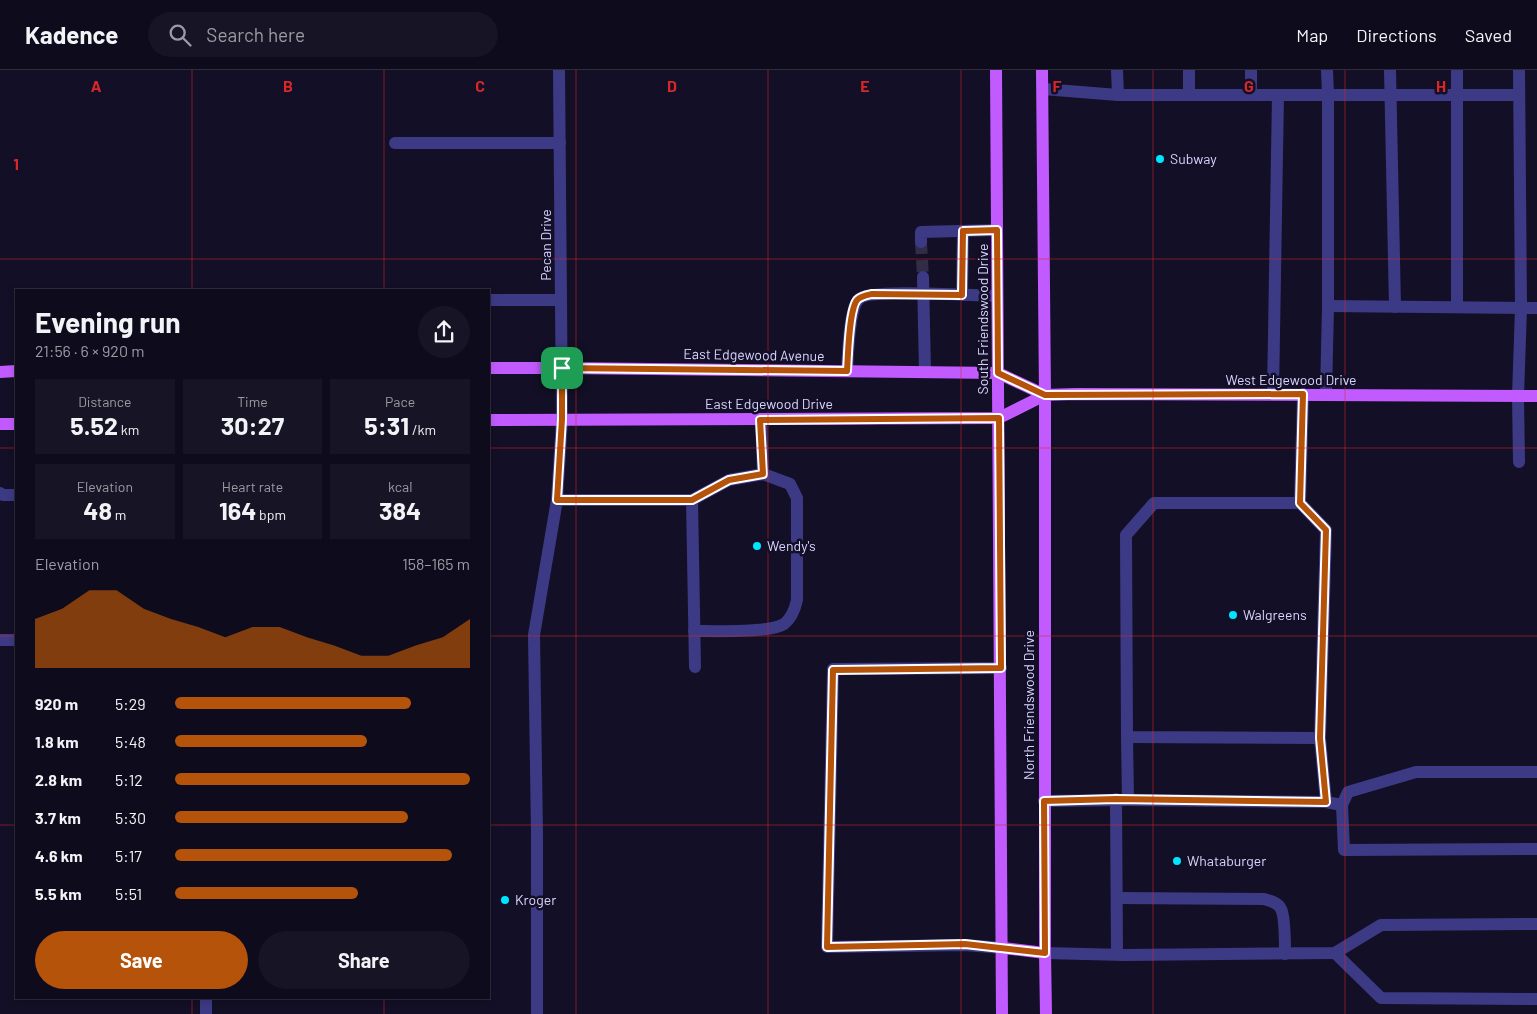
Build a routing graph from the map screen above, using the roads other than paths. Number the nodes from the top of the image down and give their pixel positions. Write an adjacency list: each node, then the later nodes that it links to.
1 (559, 70): 21 (street, Pecan Drive)
2 (996, 70): 22 (main road, South Friendswood Drive)
3 (1042, 70): 11 (main road)
4 (1118, 70): 13 (street)
5 (1189, 70): 14 (street)
6 (1251, 70): 15 (street)
7 (1328, 70): 12 (street)
8 (1390, 70): 17 (street)
9 (1457, 70): 18 (street)
10 (1519, 70): 19 (street)
11 (1042, 89): 13 (street); 46 (main road)
12 (1328, 94): 16 (street); 17 (street); 31 (street)
13 (1118, 95): 14 (street)
14 (1189, 95): 15 (street)
15 (1251, 95): 16 (street)
16 (1278, 95): 43 (street)
17 (1390, 95): 18 (street); 32 (street)
18 (1457, 95): 19 (street); 33 (street)
19 (1519, 95): 34 (street)
20 (395, 143): 21 (street)
21 (560, 143): 30 (street, Pecan Drive)
22 (997, 230): 23 (street); 28 (main road, South Friendswood Drive)
23 (963, 231): 24 (street); 27 (street)
24 (921, 242)
25 (923, 277): 26 (street)
26 (923, 294): 27 (street); 38 (street); 41 (street)
27 (962, 295): 28 (street)
28 (997, 296): 42 (main road, South Friendswood Drive)
29 (490, 300): 30 (street)
30 (561, 300): 37 (street, Pecan Drive)
31 (1328, 306): 32 (street); 45 (street)
32 (1395, 307): 33 (street)
33 (1457, 307): 34 (street)
34 (1521, 308): 35 (street); 47 (street)
35 (1537, 308)
36 (490, 368): 37 (main road, East Edgewood Avenue)
37 (562, 368): 38 (main road, East Edgewood Avenue); 50 (street, Pecan Drive)
38 (847, 371): 41 (main road, East Edgewood Avenue)
39 (0, 372): 40 (main road)
40 (15, 372)
41 (925, 372): 42 (main road, East Edgewood Avenue)
42 (998, 373): 46 (main road, East Edgewood Avenue); 49 (main road, South Friendswood Drive)
43 (1273, 394): 44 (main road, West Edgewood Drive); 46 (main road, West Edgewood Drive)
44 (1303, 394): 45 (main road, West Edgewood Drive); 61 (street)
45 (1326, 394): 47 (main road, West Edgewood Drive)
46 (1045, 395): 49 (main road, East Edgewood Drive); 71 (main road, North Friendswood Drive)
47 (1518, 396): 48 (main road, West Edgewood Drive); 55 (street)
48 (1537, 396)
49 (999, 418): 52 (main road, East Edgewood Drive); 66 (main road, North Friendswood Drive)
50 (562, 419): 51 (main road, East Edgewood Drive); 52 (main road, East Edgewood Drive); 59 (street, Pecan Drive)
51 (490, 420)
52 (760, 420): 56 (street)
53 (0, 424): 54 (main road)
54 (15, 424)
55 (1519, 462)
56 (763, 474): 60 (street); 62 (street)
57 (0, 493): 58 (street)
58 (15, 495)
59 (557, 500): 60 (street); 85 (street, Pecan Drive)
60 (692, 500): 62 (street)
61 (1300, 503): 67 (street); 68 (street)
62 (694, 631): 65 (street)
63 (0, 640): 64 (street)
64 (15, 640)
65 (694, 667)
66 (1001, 668): 77 (main road, North Friendswood Drive); 77 (street)
67 (1127, 738): 68 (street); 70 (street)
68 (1320, 738): 72 (street)
69 (1537, 772): 73 (street)
70 (1122, 800): 71 (street); 72 (street); 75 (street)
71 (1044, 801): 78 (main road, North Friendswood Drive)
72 (1326, 802): 73 (street)
73 (1342, 805): 74 (street)
74 (1537, 849)
75 (1117, 898): 80 (street); 81 (street)
76 (1537, 924): 79 (street)
77 (1002, 948): 78 (main road); 86 (main road, North Friendswood Drive)
78 (1045, 953): 80 (street); 87 (main road, North Friendswood Drive)
79 (1335, 953): 81 (street); 83 (street)
80 (1117, 954): 81 (street)
81 (1285, 954)
82 (206, 999): 84 (street)
83 (1537, 1000)
84 (206, 1014)
85 (537, 1014)
86 (1002, 1014)
87 (1046, 1014)

